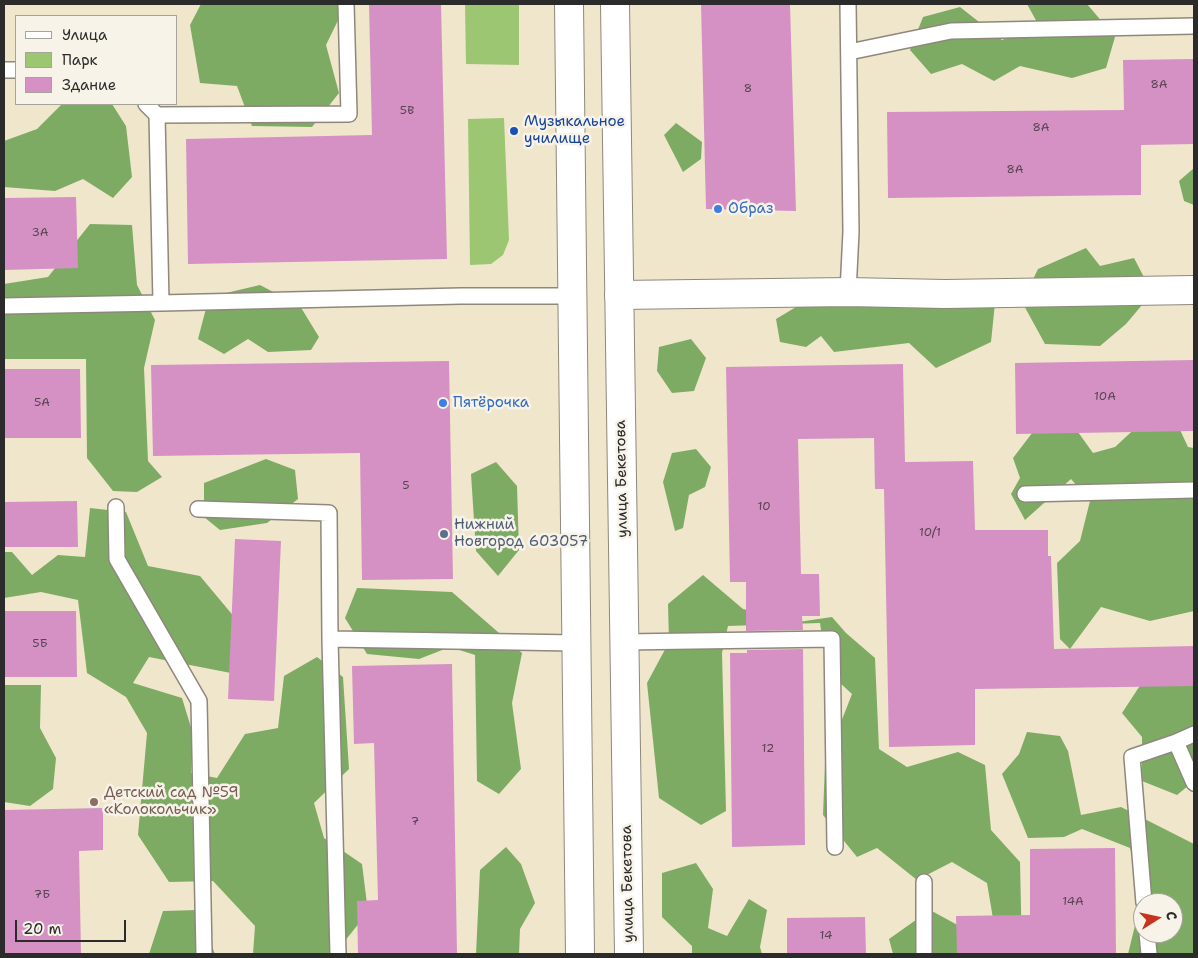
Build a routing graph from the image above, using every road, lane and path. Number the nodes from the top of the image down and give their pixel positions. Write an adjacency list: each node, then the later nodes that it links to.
1 (346, 4): 8 (lane)
2 (569, 4): 12 (main road)
3 (615, 4): 11 (main road, улица Бекетова)
4 (848, 4): 6 (lane)
5 (1194, 26): 6 (lane)
6 (849, 52): 10 (lane)
7 (147, 105): 8 (lane)
8 (156, 115): 13 (lane)
9 (1194, 290): 10 (main road)
10 (848, 292): 11 (main road)
11 (620, 295): 20 (main road, улица Бекетова)
12 (572, 296): 13 (lane); 21 (main road)
13 (161, 303): 14 (lane)
14 (4, 306)
15 (1194, 490): 16 (lane)
16 (1025, 494)
17 (116, 507): 28 (lane)
18 (198, 509): 19 (lane)
19 (330, 639): 21 (lane); 29 (lane)
20 (624, 642): 25 (lane); 31 (main road, улица Бекетова)
21 (576, 643): 30 (main road)
22 (1194, 734): 23 (lane)
23 (1176, 742): 24 (lane); 27 (lane)
24 (1194, 783)
25 (835, 847)
26 (924, 882): 32 (lane)
27 (1143, 893)
28 (204, 954)
29 (338, 954)
30 (580, 954)
31 (628, 954)
32 (924, 954)

